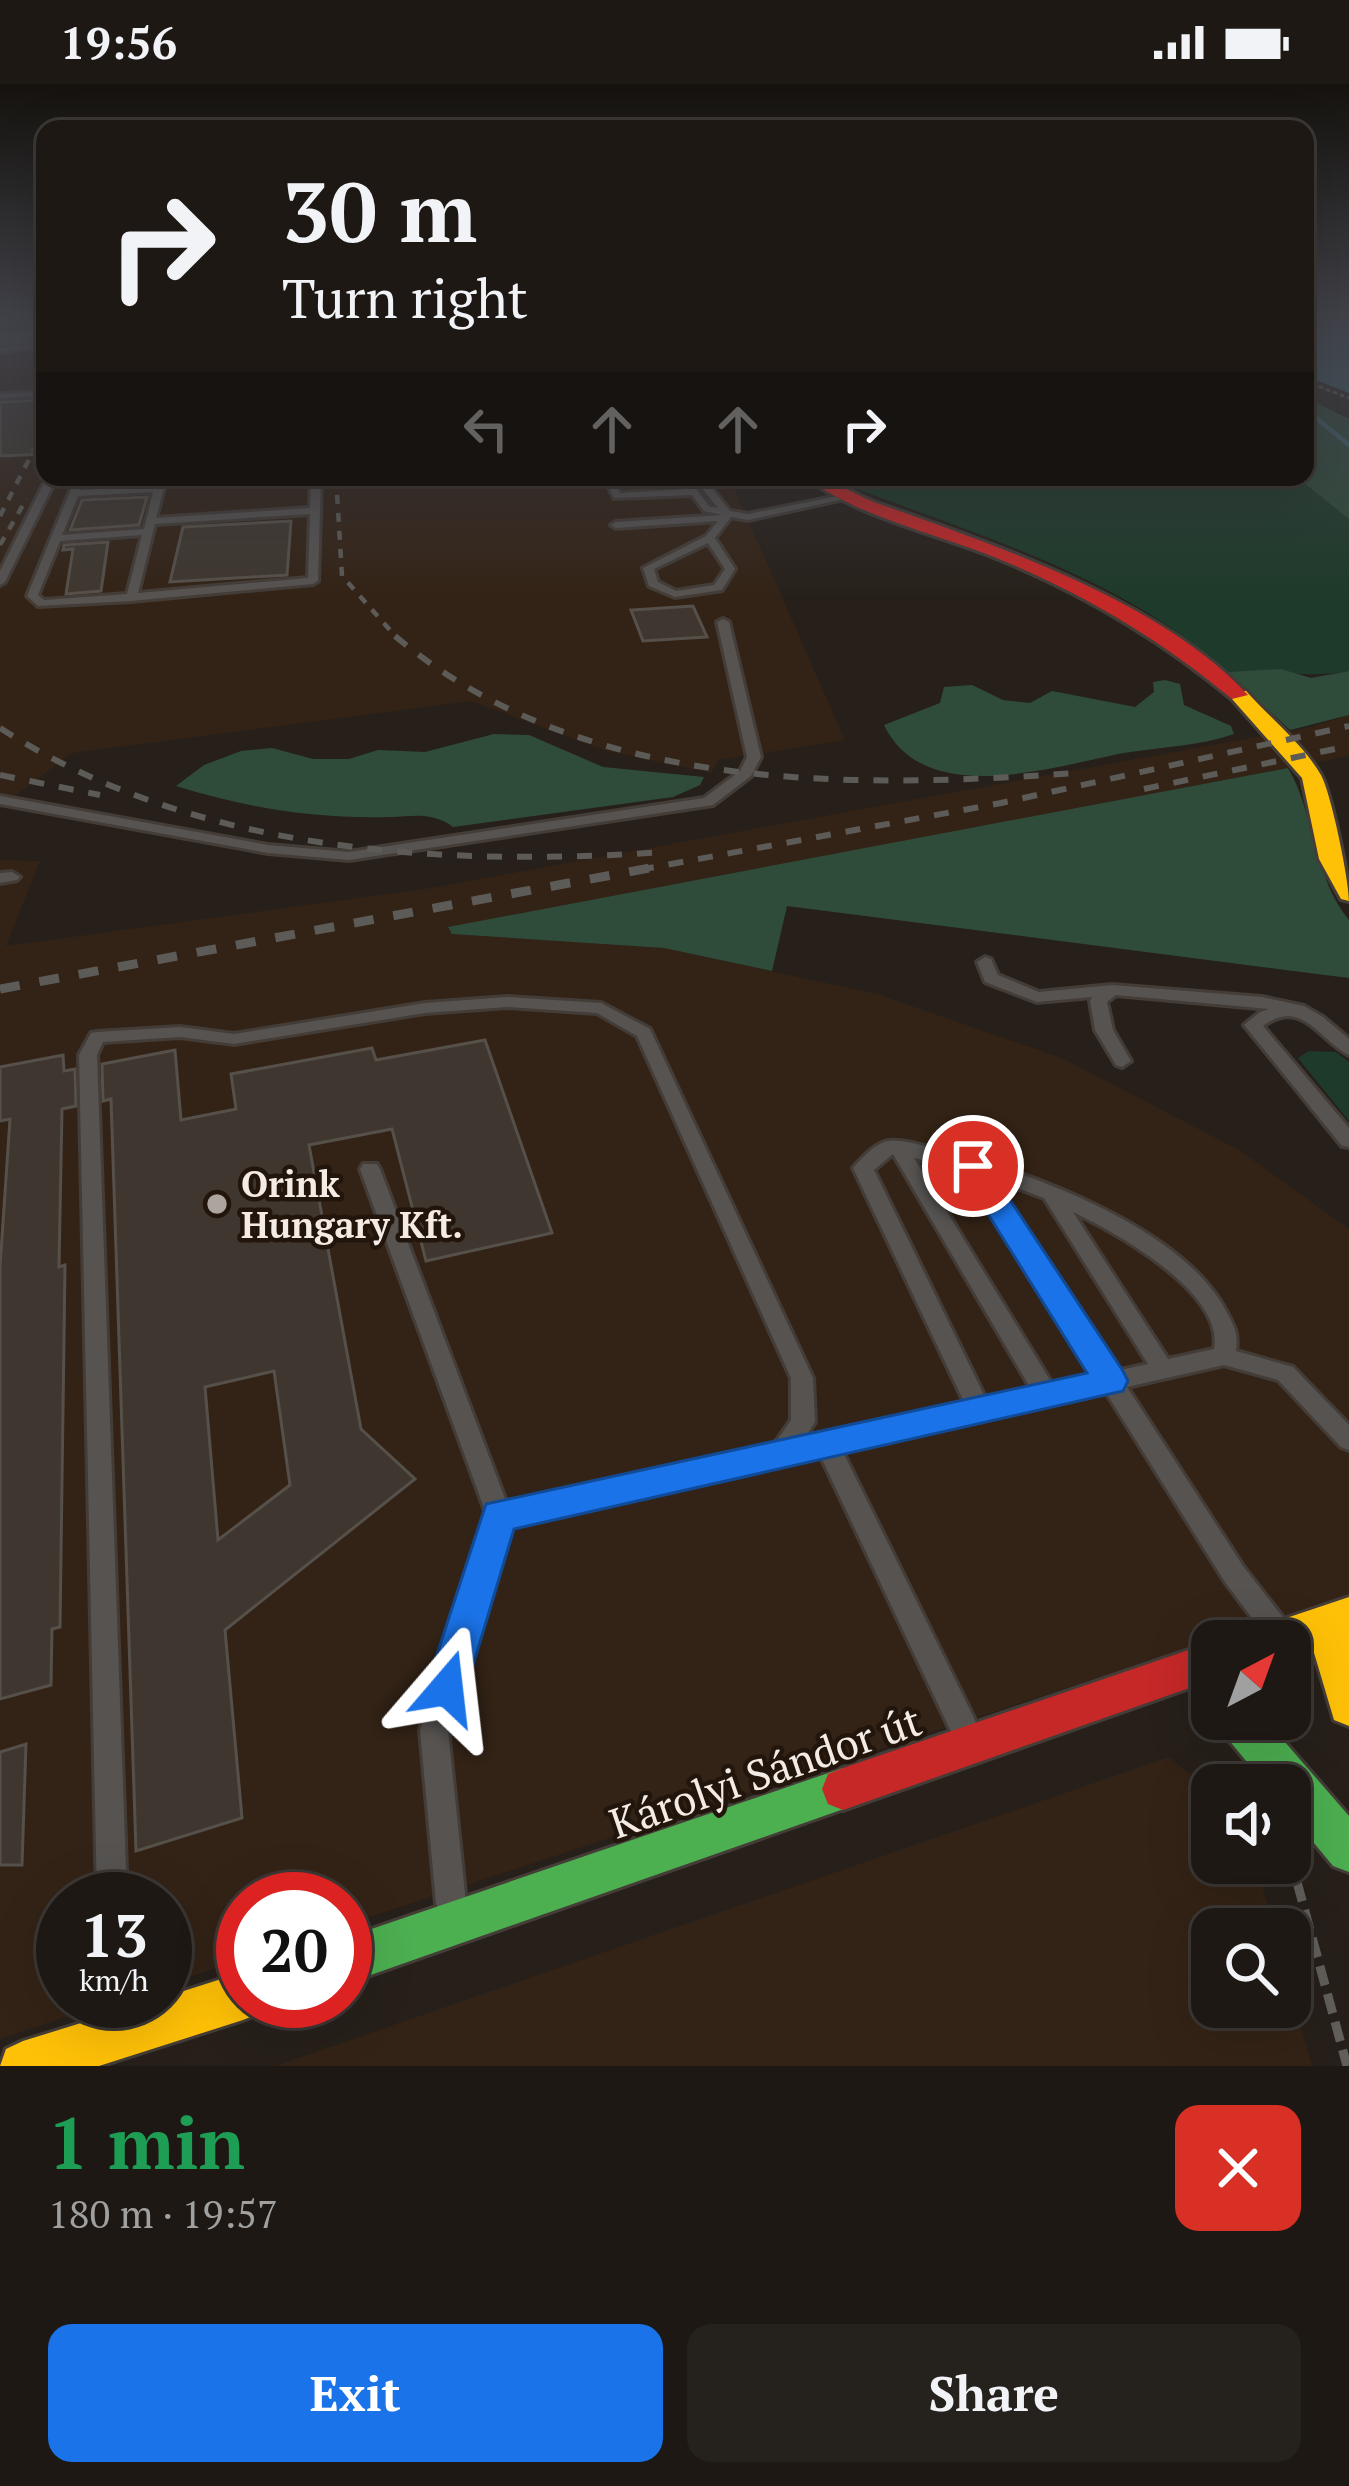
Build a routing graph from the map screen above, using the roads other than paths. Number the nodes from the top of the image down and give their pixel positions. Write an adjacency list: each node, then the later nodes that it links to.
1 (48, 486): 17 (lane)
2 (77, 486): 9 (lane)
3 (137, 486): 9 (lane)
4 (159, 486): 14 (lane)
5 (316, 486): 11 (lane)
6 (609, 486): 12 (lane)
7 (704, 486): 12 (lane)
8 (830, 486): 10 (street)
9 (74, 494): 15 (lane)
10 (848, 496): 12 (lane); 22 (street)
11 (315, 511): 14 (lane); 18 (lane)
12 (726, 516): 13 (lane); 16 (lane)
13 (616, 525)
14 (149, 526): 15 (lane); 18 (lane)
15 (56, 538): 18 (lane)
16 (710, 538): 16 (lane)
17 (0, 582)
18 (134, 598): 19 (lane)
19 (131, 620)
20 (723, 622): 21 (lane)
21 (0, 800)
22 (1349, 894)
23 (985, 962): 24 (lane)
24 (1112, 990): 25 (lane); 27 (lane)
25 (1298, 1010): 26 (lane); 28 (lane)
26 (1349, 1049)
27 (1122, 1061)
28 (1349, 1141)
29 (899, 1149): 30 (lane); 36 (lane); 37 (lane)
30 (973, 1166): 32 (lane); 35 (lane)
31 (370, 1169): 41 (lane)
32 (1054, 1198): 33 (lane); 34 (lane)
33 (1224, 1356): 34 (lane); 38 (lane)
34 (1164, 1371): 35 (lane)
35 (1111, 1381): 36 (lane); 43 (lane)
36 (1048, 1396): 37 (lane)
37 (981, 1413): 39 (lane)
38 (1349, 1440)
39 (827, 1446): 40 (lane); 47 (lane)
40 (779, 1456): 41 (lane); 49 (lane)
41 (499, 1516): 50 (lane)
42 (1337, 1619): 45 (street)
43 (1264, 1620)
44 (1191, 1677): 47 (street, Károlyi Sándor út)
45 (1349, 1706)
46 (1256, 1740): 48 (street)
47 (971, 1744): 50 (street, Károlyi Sándor út)
48 (1349, 1850)
49 (111, 1872)
50 (453, 1923): 51 (street, Károlyi Sándor út)
51 (372, 1952)
52 (216, 2010): 54 (street)
53 (110, 2028): 54 (lane)
54 (110, 2042): 55 (street)
55 (23, 2066)

